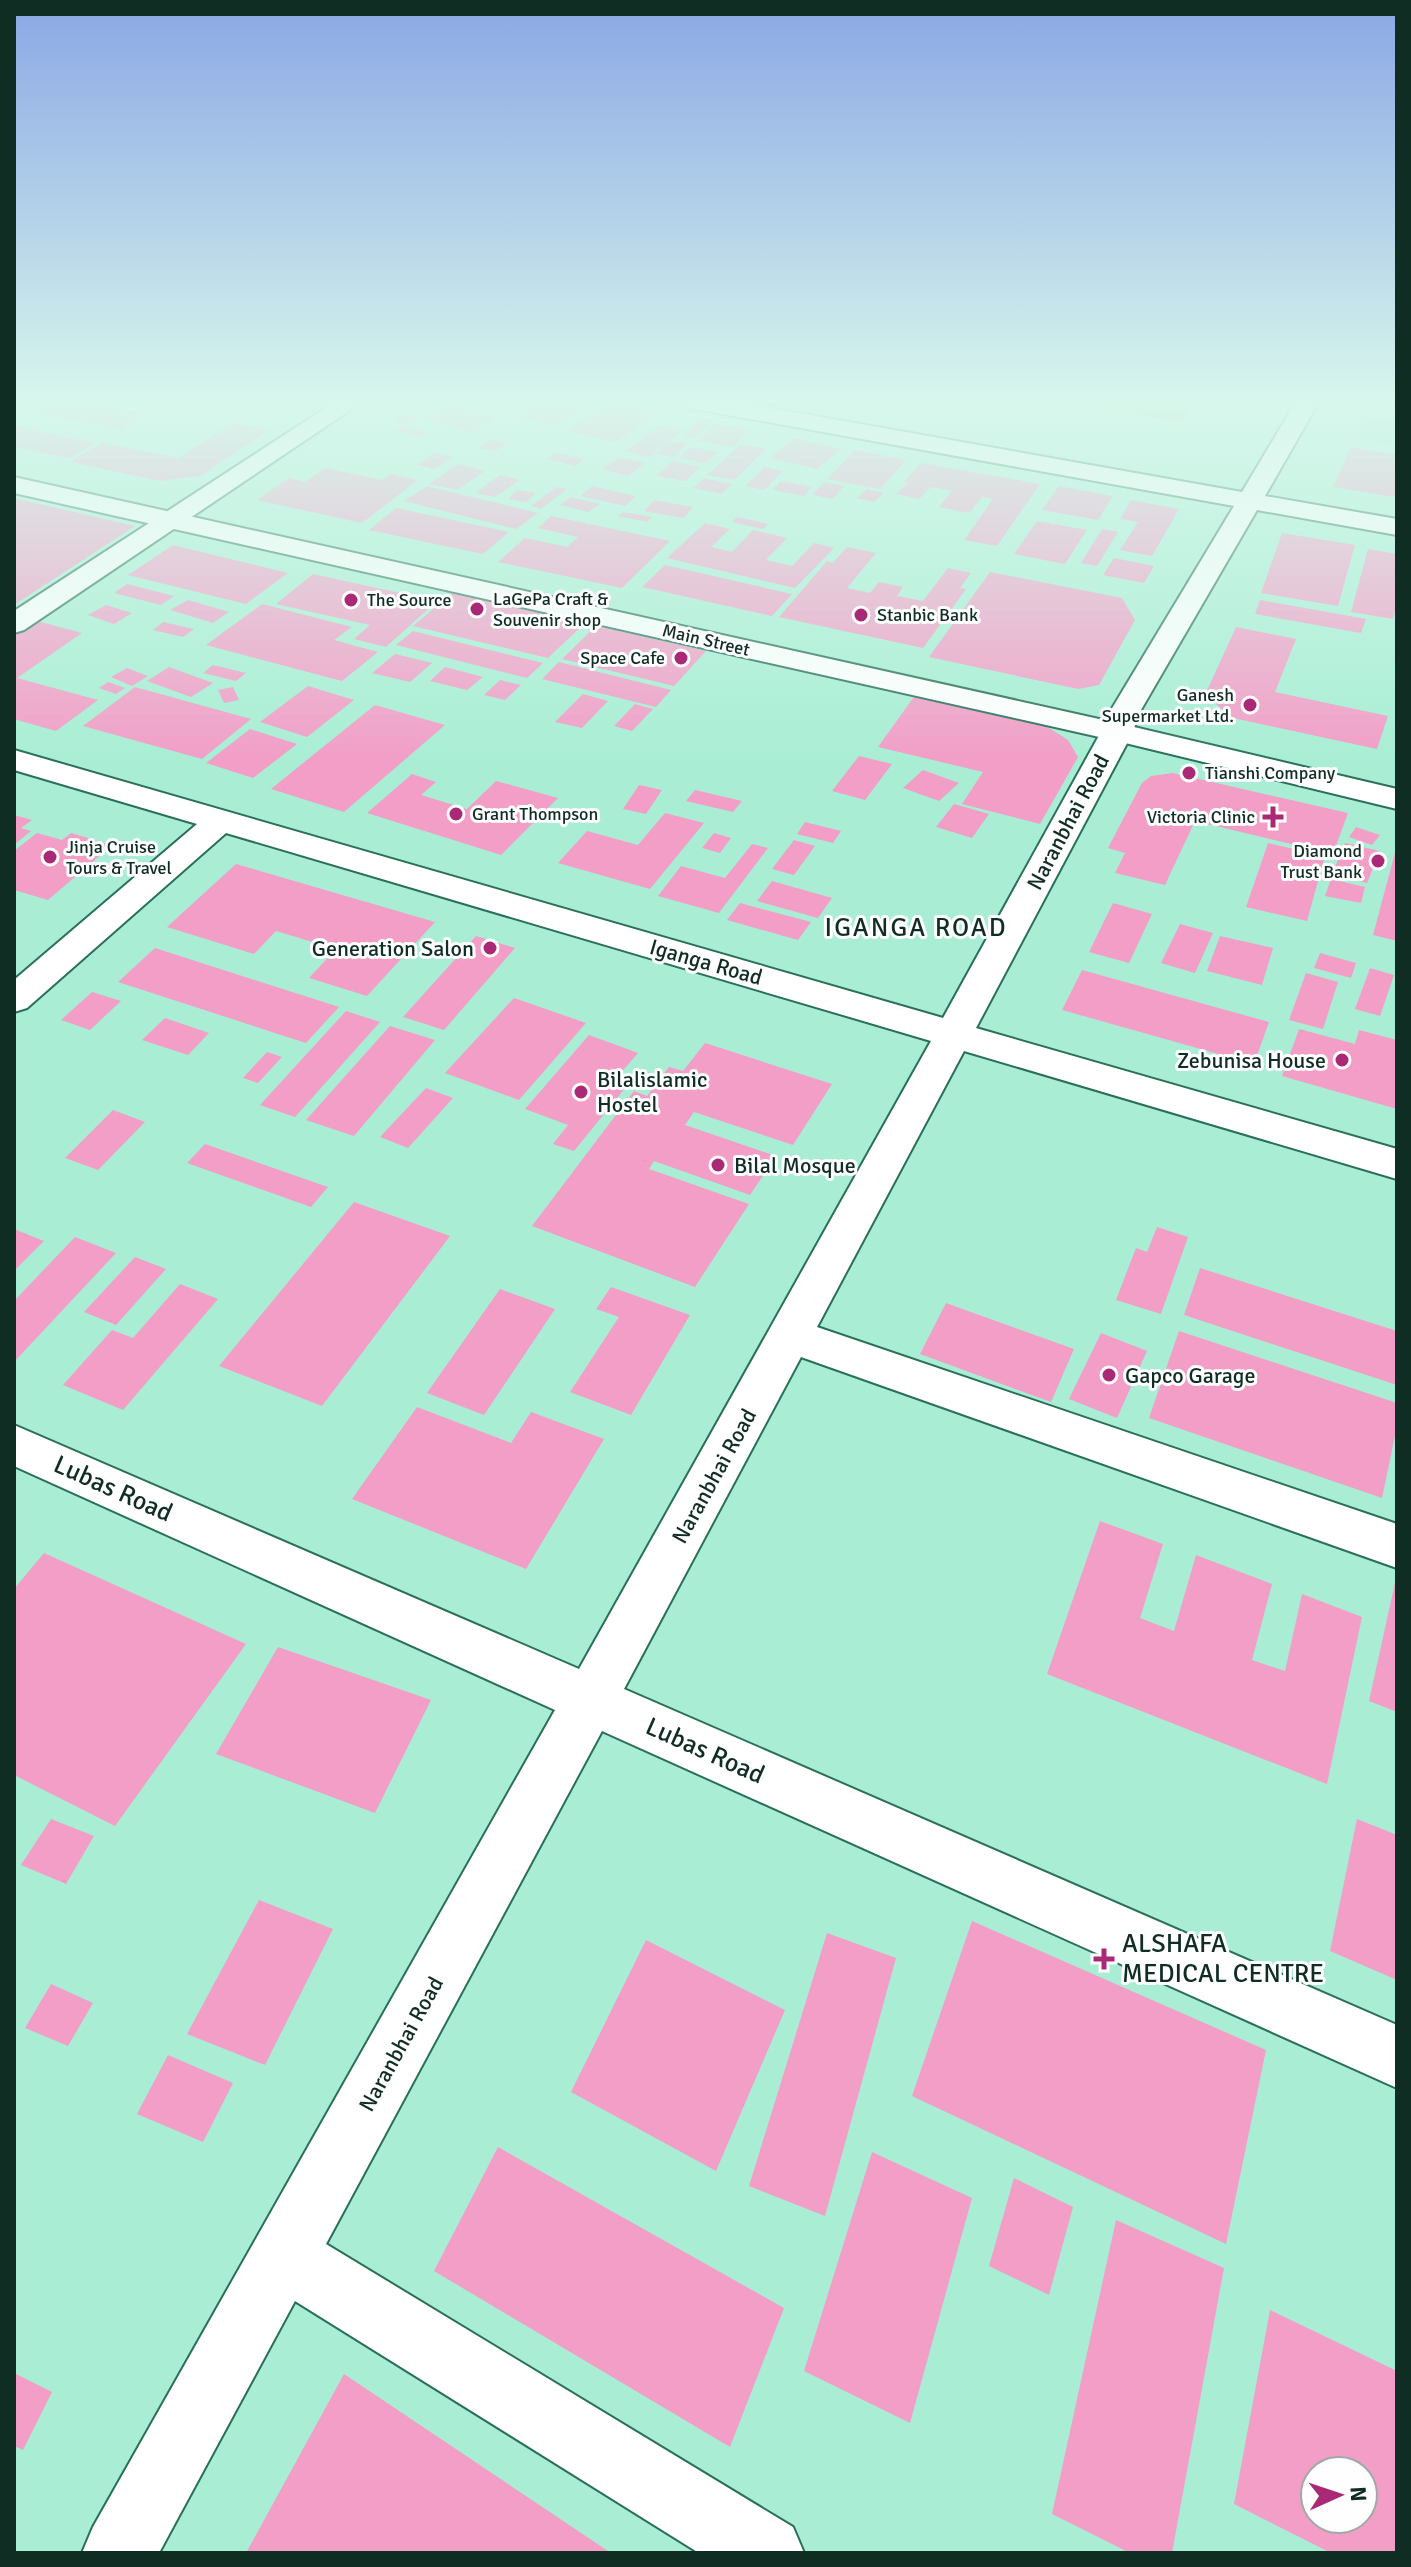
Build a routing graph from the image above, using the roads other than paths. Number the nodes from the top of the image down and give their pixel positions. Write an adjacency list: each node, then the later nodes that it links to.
1 (166, 520): 5 (street, Main Street)
2 (263, 520): 8 (street, Main Street)
3 (1240, 520): 8 (street, Naranbhai Road)
4 (1358, 520): 6 (street)
5 (171, 521): 7 (street); 8 (street, Main Street)
6 (1397, 527)
7 (14, 624)
8 (1120, 724): 10 (street, Main Street); 11 (street, Main Street); 14 (street, Naranbhai Road)
9 (14, 760): 12 (street, Iganga Road)
10 (1397, 777)
11 (1397, 799)
12 (219, 822): 13 (street); 14 (street, Iganga Road)
13 (14, 1000)
14 (955, 1033): 15 (street, Iganga Road); 16 (street, Naranbhai Road)
15 (1397, 1164)
16 (790, 1335): 18 (street); 19 (street, Naranbhai Road)
17 (14, 1445): 19 (street, Lubas Road)
18 (1397, 1546)
19 (592, 1701): 20 (street, Lubas Road); 21 (street, Naranbhai Road)
20 (1397, 2057)
21 (284, 2256): 22 (street, Naranbhai Road); 23 (street)
22 (119, 2553)
23 (767, 2553)

